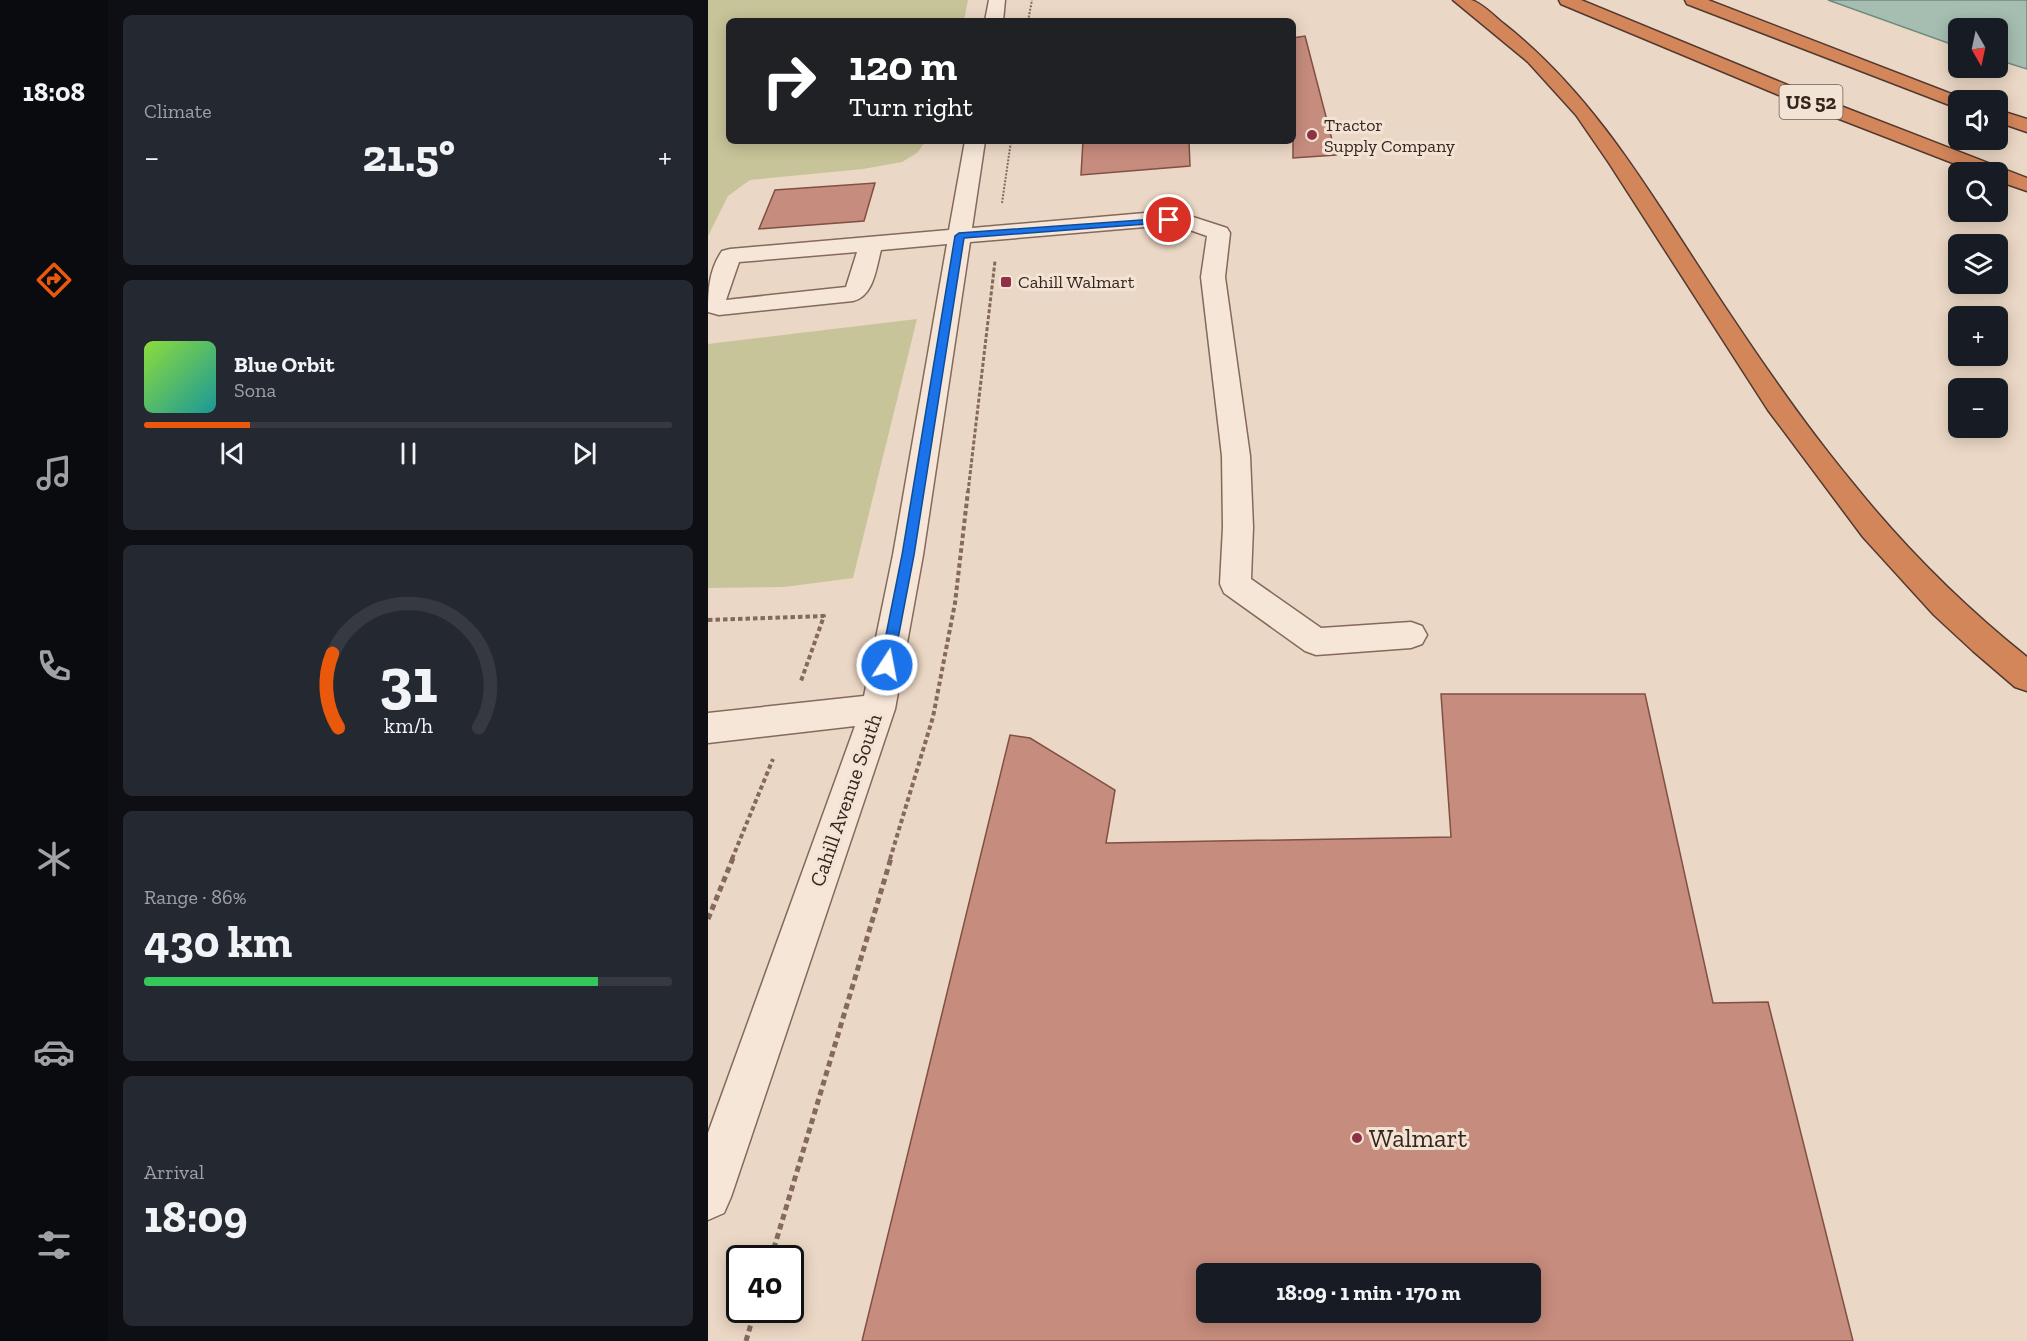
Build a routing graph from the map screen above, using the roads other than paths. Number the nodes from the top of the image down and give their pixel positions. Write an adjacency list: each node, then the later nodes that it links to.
1 (998, 0): 5 (street)
2 (1461, 0): 16 (highway)
3 (1566, 0): 10 (highway, US 52)
4 (1693, 0): 6 (highway, US 52)
5 (995, 18)
6 (1948, 98)
7 (2008, 119): 8 (highway)
8 (2027, 126)
9 (974, 144): 13 (street, Cahill Avenue South)
10 (1967, 162)
11 (2008, 178): 12 (highway)
12 (2027, 185)
13 (959, 236): 14 (street); 15 (street); 17 (street, Cahill Avenue South)
14 (871, 244): 14 (street)
15 (1411, 635)
16 (2027, 677)
17 (878, 710): 18 (street); 19 (street, Cahill Avenue South)
18 (708, 728)
19 (708, 1197)

